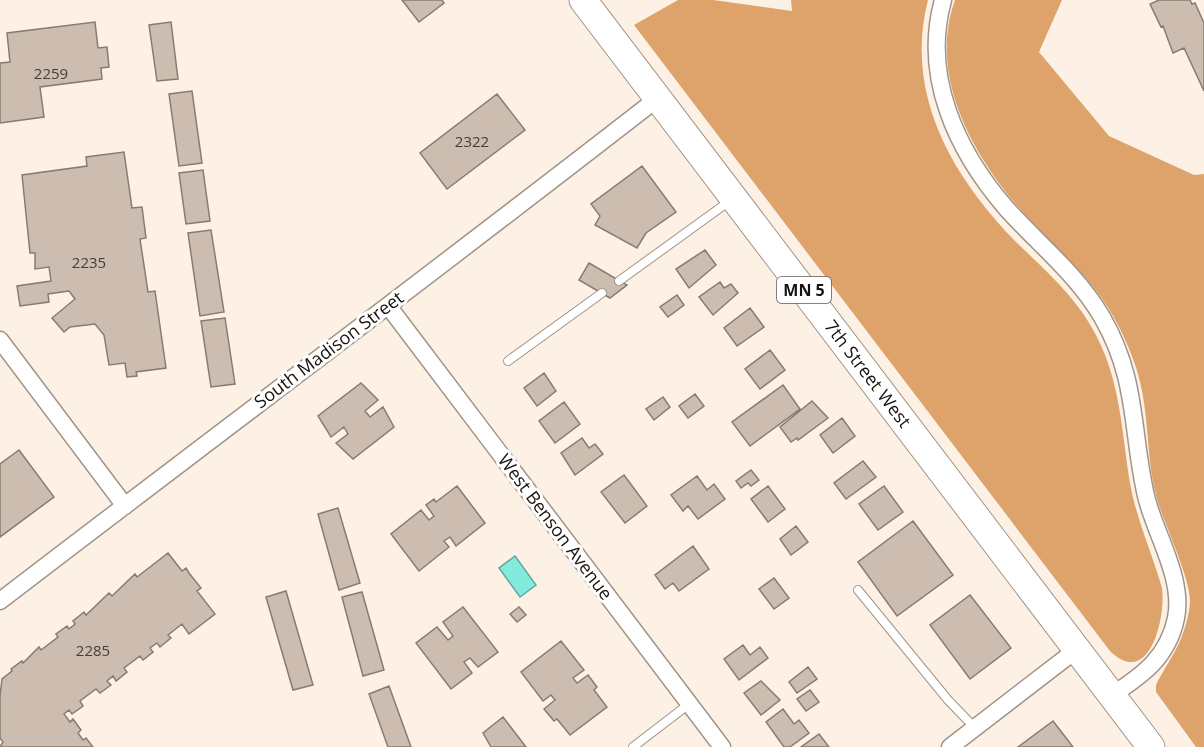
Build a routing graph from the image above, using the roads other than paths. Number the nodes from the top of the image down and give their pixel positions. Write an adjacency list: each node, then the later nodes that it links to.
1 (583, 0): 3 (main road, 7th Street West / MN 5)
2 (943, 0): 14 (street)
3 (658, 98): 4 (main road, 7th Street West / MN 5); 7 (street, South Madison Street)
4 (734, 198): 5 (lane); 13 (main road, 7th Street West / MN 5)
5 (619, 281)
6 (602, 293): 9 (lane)
7 (389, 307): 10 (street, South Madison Street); 15 (street, West Benson Avenue)
8 (0, 340): 10 (street)
9 (508, 361)
10 (125, 506): 12 (street, South Madison Street)
11 (858, 590): 16 (lane)
12 (0, 602)
13 (1076, 650): 14 (main road, 7th Street West / MN 5); 16 (street)
14 (1112, 695): 20 (main road, 7th Street West / MN 5)
15 (689, 704): 17 (lane); 18 (street, West Benson Avenue)
16 (975, 728): 19 (street)
17 (633, 747)
18 (722, 747)
19 (950, 747)
20 (1151, 747)

